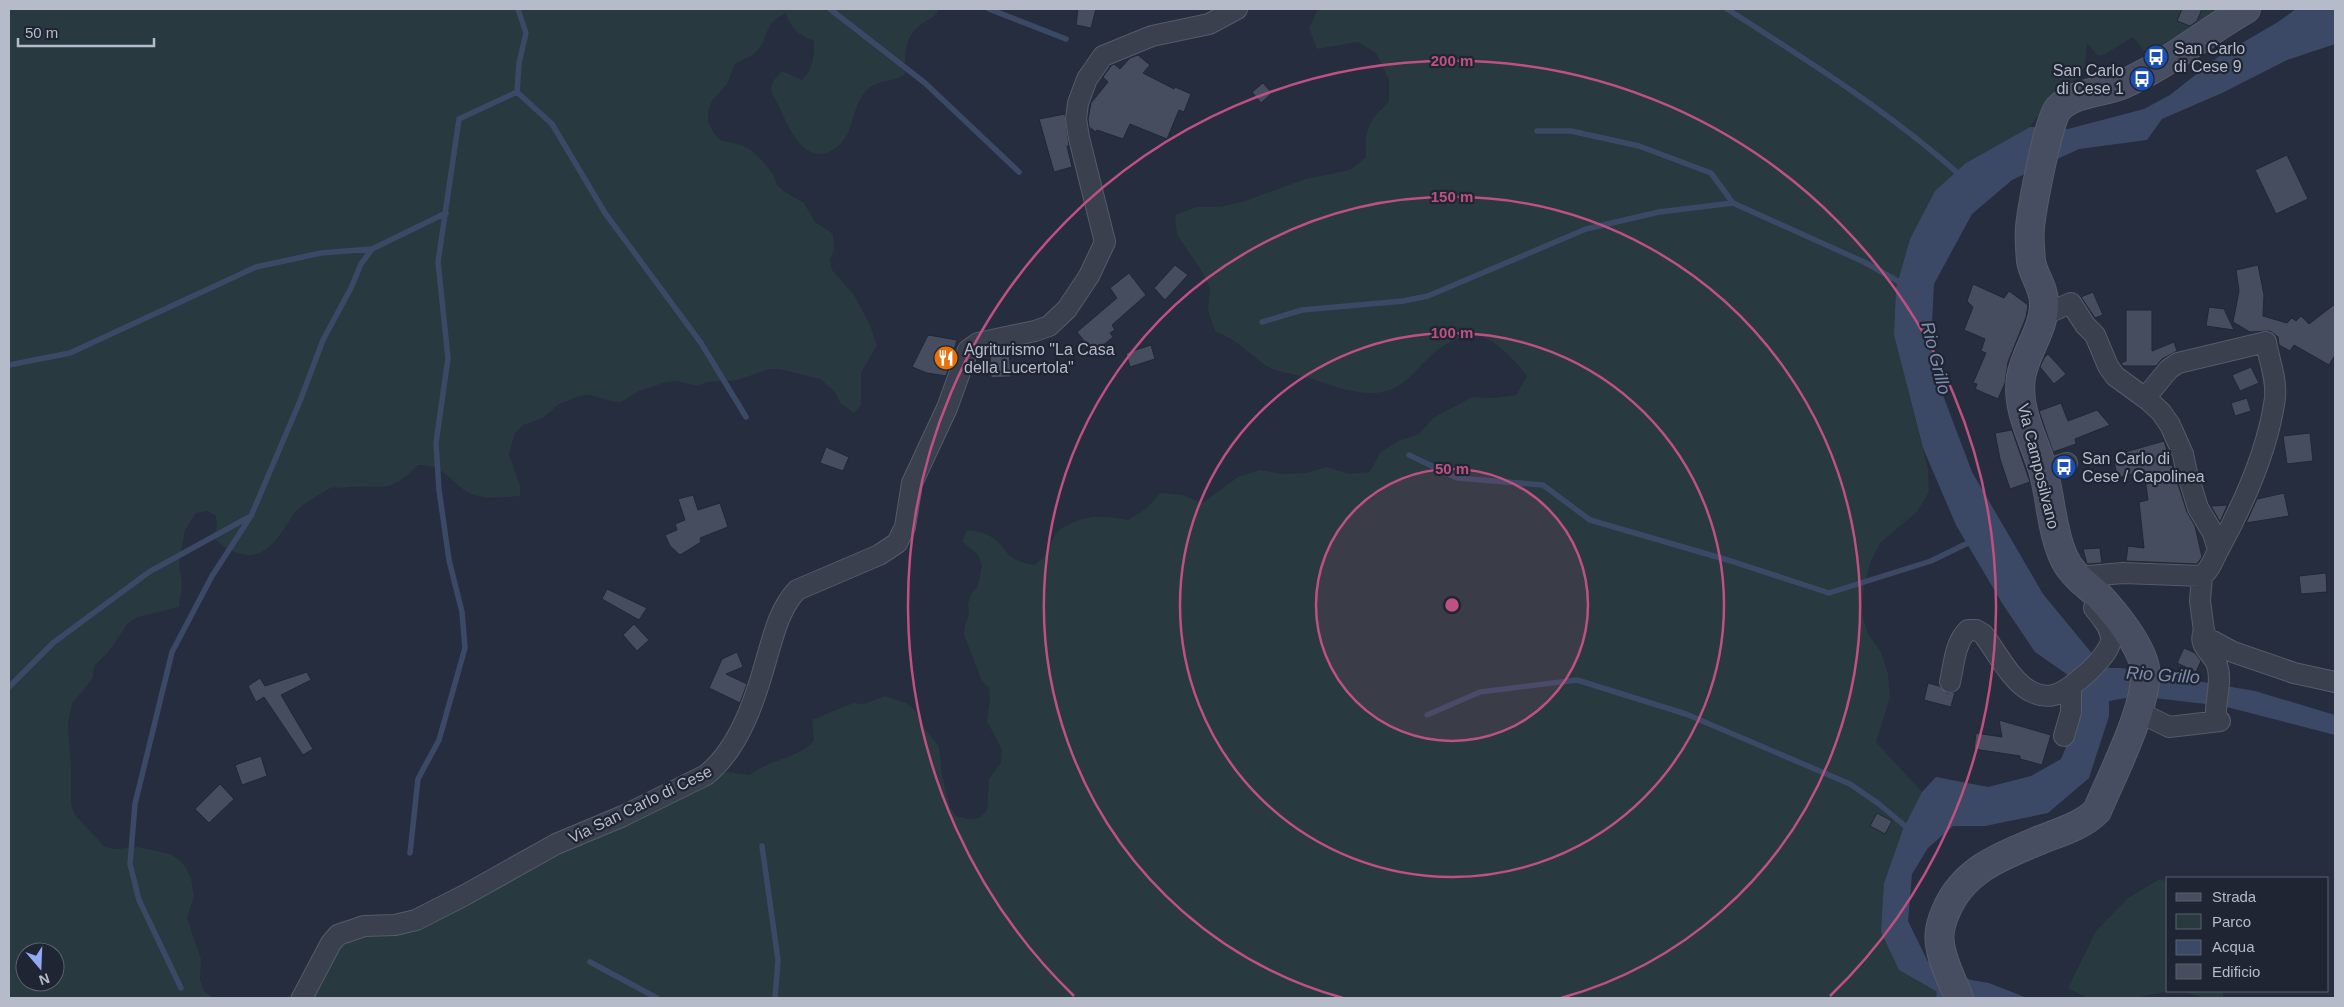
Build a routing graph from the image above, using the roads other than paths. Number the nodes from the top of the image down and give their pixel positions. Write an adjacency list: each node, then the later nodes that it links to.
1 (1237, 9): 14 (street, Via San Carlo di Cese)
2 (2246, 9): 3 (street)
3 (2041, 320): 4 (street); 7 (street, Via Camposilvano)
4 (2145, 398): 5 (street); 5 (street)
5 (2218, 550): 6 (street)
6 (2202, 576): 7 (street); 8 (street)
7 (2077, 577): 11 (street, Via Camposilvano); 12 (street, Via Camposilvano)
8 (2204, 631): 10 (street); 12 (street)
9 (1950, 682): 11 (street, Via Camposilvano)
10 (2335, 682)
11 (2072, 686): 13 (street)
12 (2140, 707): 15 (street, Via Camposilvano)
13 (2064, 736)
14 (302, 998)
15 (1959, 998)

